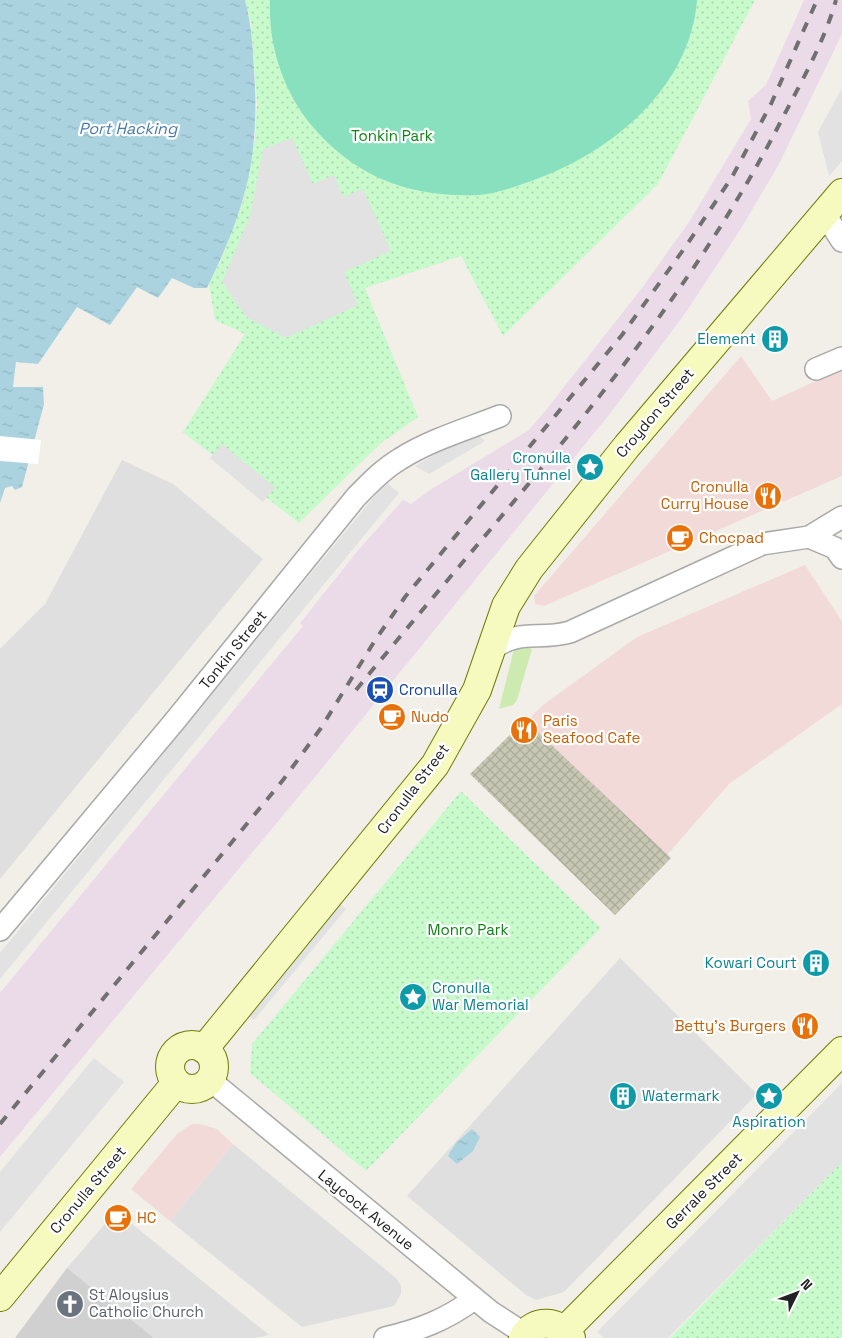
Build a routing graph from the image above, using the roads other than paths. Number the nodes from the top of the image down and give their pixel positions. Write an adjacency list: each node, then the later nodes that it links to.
1 (842, 193): 2 (street, Croydon Street)
2 (824, 213): 3 (street); 10 (street, Croydon Street)
3 (842, 241)
4 (842, 358): 5 (street)
5 (816, 369)
6 (500, 416): 11 (street, Tonkin Street)
7 (842, 517): 8 (street)
8 (809, 537): 9 (street); 10 (street)
9 (842, 558)
10 (492, 649): 12 (street, Cronulla Street)
11 (0, 930)
12 (204, 1048): 14 (street); 15 (street)
13 (842, 1051): 18 (street, Gerrale Street)
14 (210, 1080): 15 (street); 17 (street, Laycock Avenue)
15 (176, 1084): 16 (street, Cronulla Street)
16 (0, 1297)
17 (474, 1299): 19 (street, Laycock Avenue); 20 (street)
18 (568, 1334): 19 (street)
19 (524, 1336)
20 (385, 1338)

